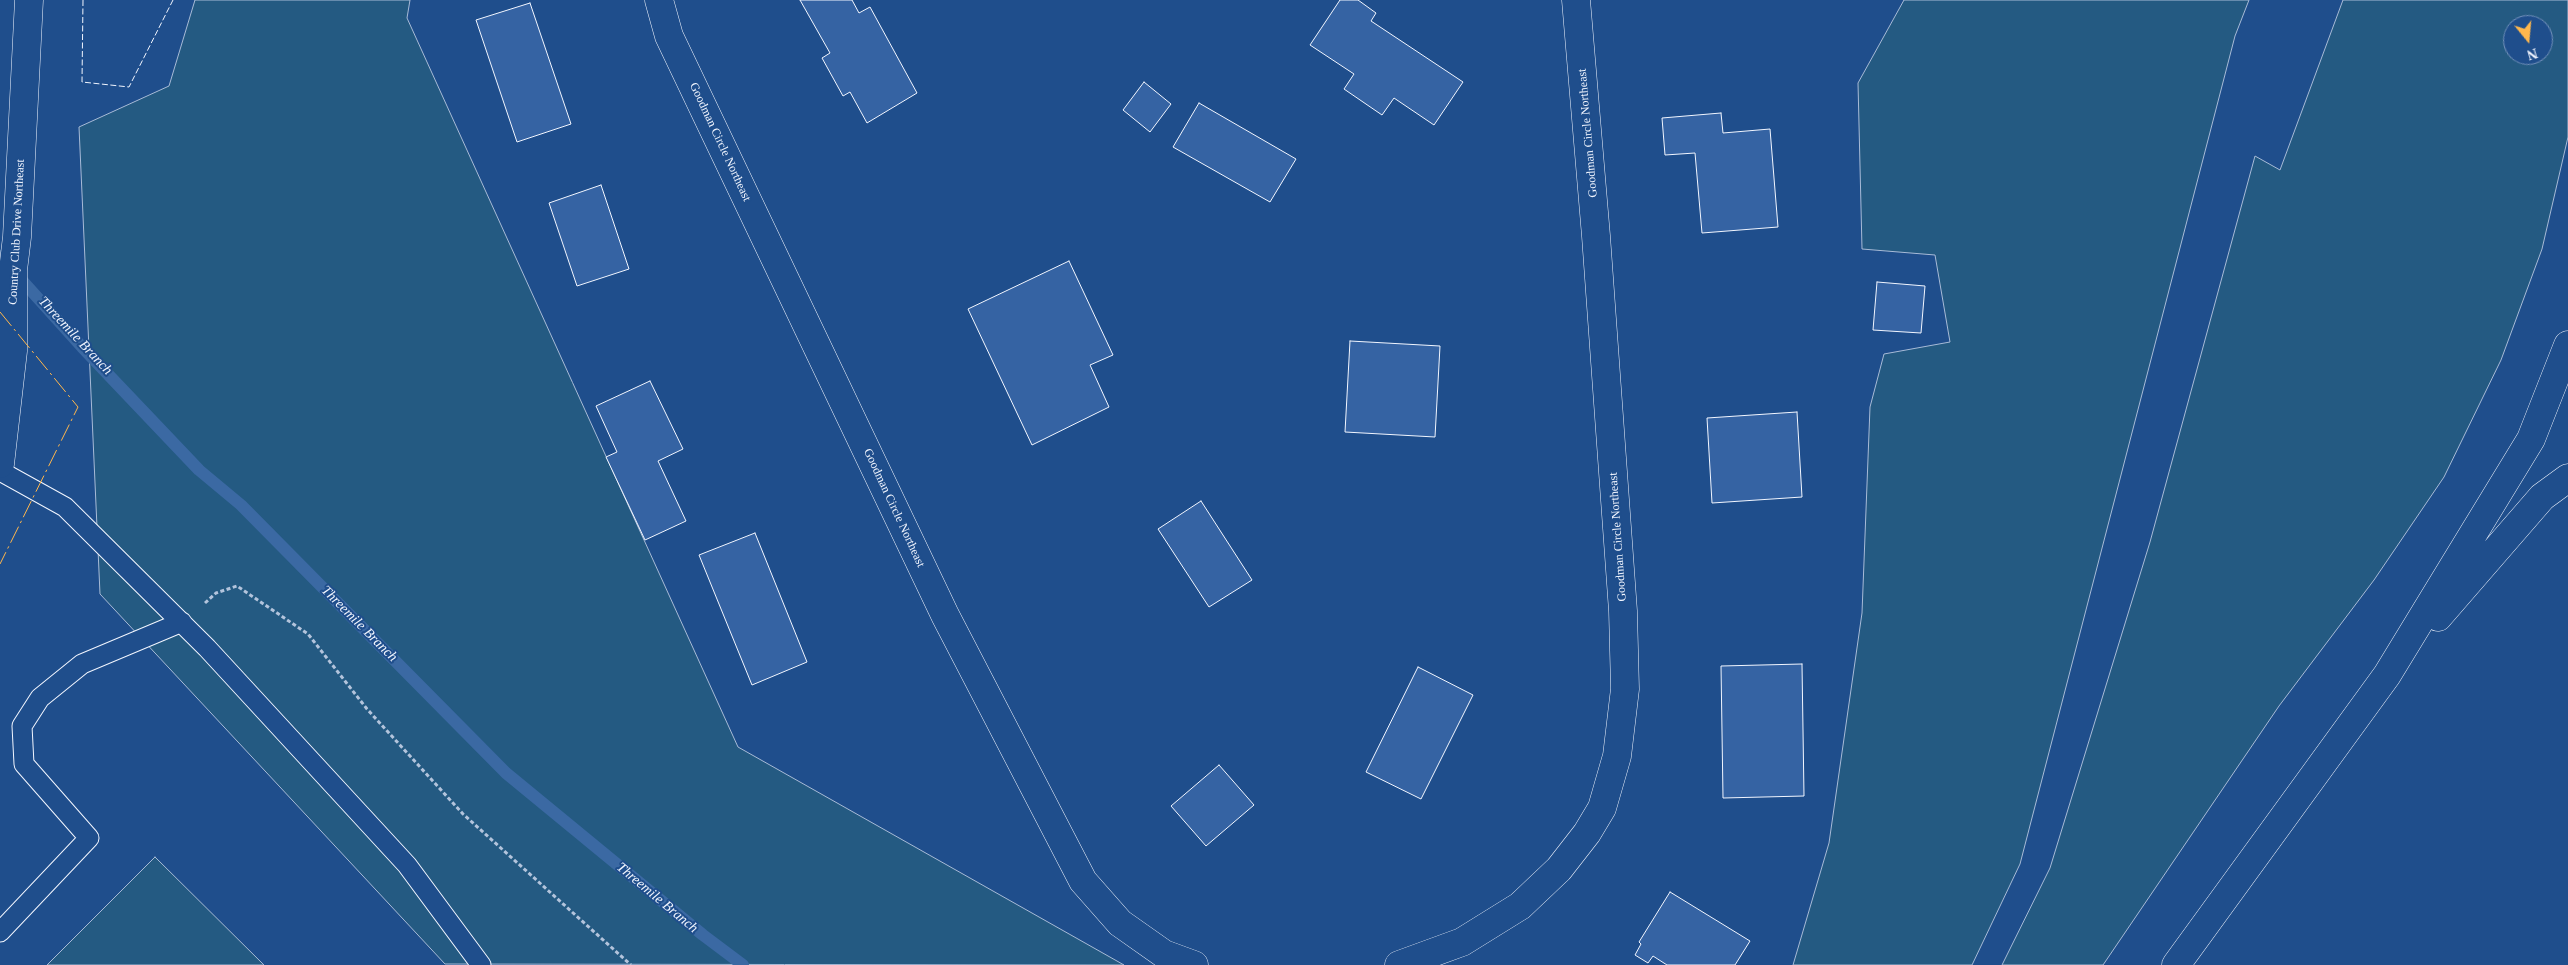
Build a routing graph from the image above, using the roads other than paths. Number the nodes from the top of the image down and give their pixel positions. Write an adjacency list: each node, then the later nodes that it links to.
1 (29, 0): 5 (main road, Country Club Drive Northeast)
2 (659, 0): 12 (main road, Goodman Circle Northeast)
3 (1576, 0): 13 (main road, Goodman Circle Northeast)
4 (2568, 345): 9 (main road)
5 (0, 464)
6 (0, 471): 8 (lane)
7 (2568, 478): 9 (main road)
8 (182, 622): 10 (lane); 11 (lane)
9 (2387, 676): 14 (main road)
10 (0, 932)
11 (481, 965)
12 (1194, 965)
13 (1399, 965)
14 (2176, 965)

